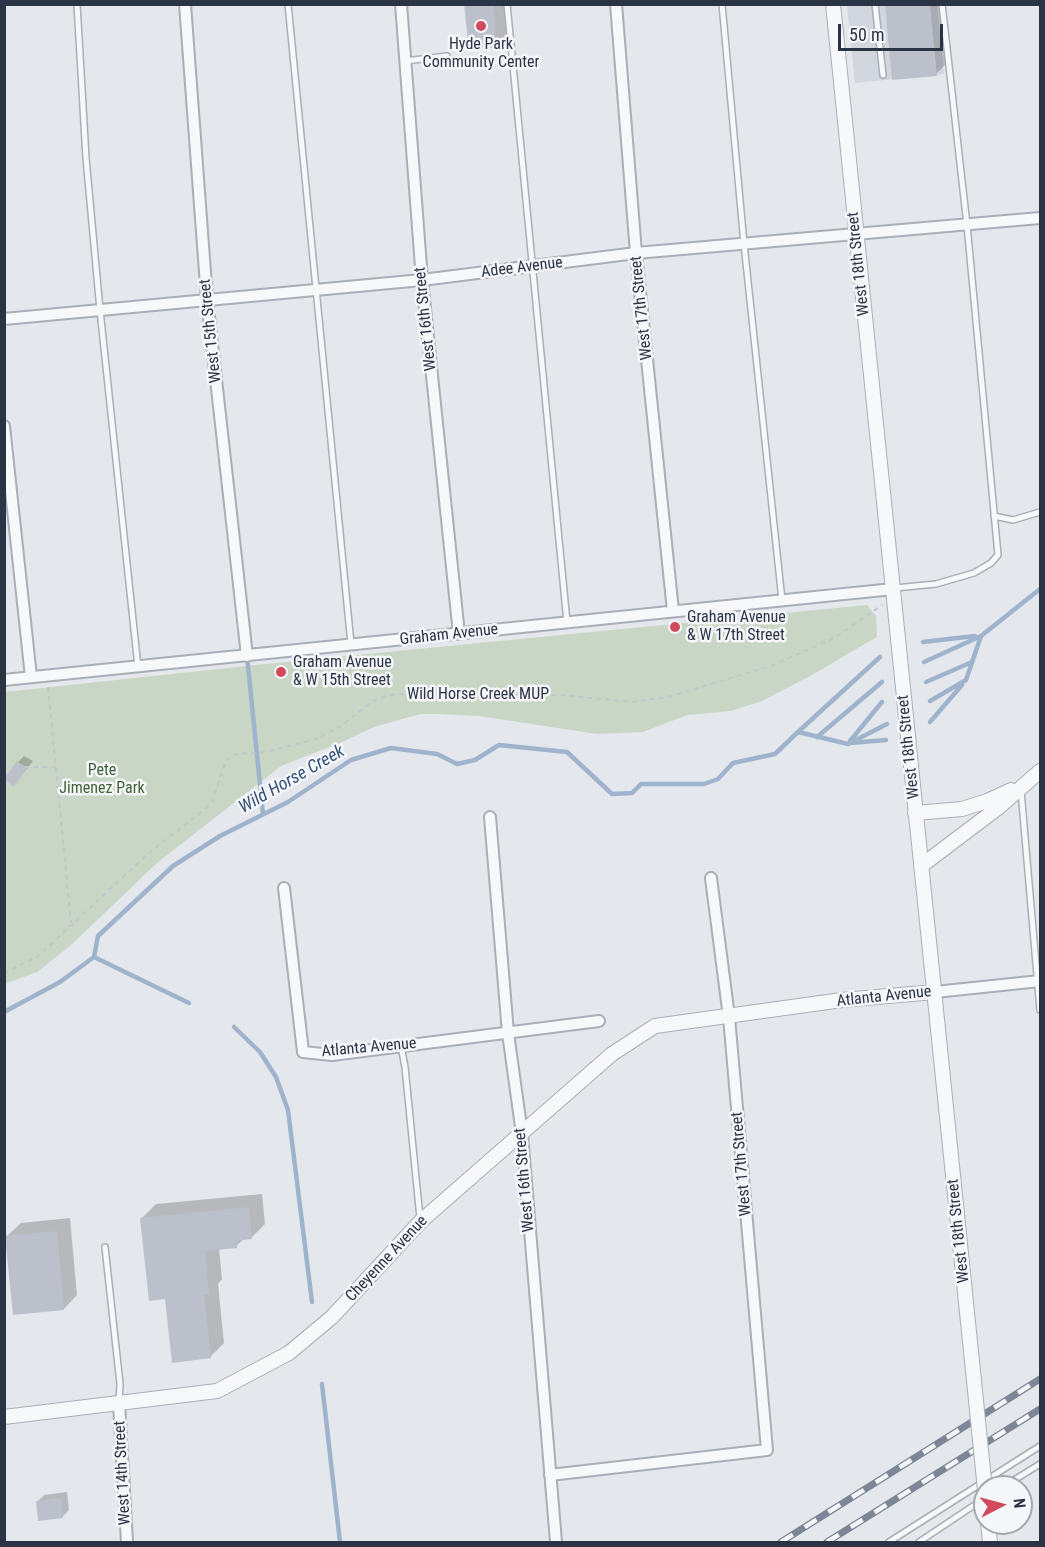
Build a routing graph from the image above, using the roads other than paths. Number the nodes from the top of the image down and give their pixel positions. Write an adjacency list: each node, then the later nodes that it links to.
1 (77, 4): 23 (lane)
2 (185, 4): 22 (street, West 15th Street)
3 (288, 4): 21 (lane)
4 (401, 4): 12 (street, West 16th Street)
5 (507, 4): 19 (lane)
6 (616, 4): 18 (street, West 17th Street)
7 (722, 4): 17 (lane)
8 (833, 4): 16 (street, West 18th Street)
9 (875, 4): 13 (lane)
10 (942, 4): 15 (lane)
11 (447, 56): 12 (lane)
12 (405, 61): 20 (street, West 16th Street)
13 (883, 75)
14 (1041, 218): 15 (street, Adee Avenue)
15 (967, 225): 16 (street, Adee Avenue); 27 (lane)
16 (856, 234): 17 (street, Adee Avenue); 28 (street, West 18th Street)
17 (744, 244): 18 (street, Adee Avenue); 29 (lane)
18 (636, 253): 19 (street, Adee Avenue); 30 (street, West 17th Street)
19 (531, 267): 20 (street, Adee Avenue); 31 (lane)
20 (422, 280): 21 (street, Adee Avenue); 32 (street, West 16th Street)
21 (314, 290): 22 (street, Adee Avenue); 33 (lane)
22 (207, 299): 23 (street, Adee Avenue); 34 (street, West 15th Street)
23 (100, 310): 24 (street, Adee Avenue); 35 (lane)
24 (4, 319)
25 (4, 426): 36 (street)
26 (1041, 512): 27 (lane)
27 (994, 516): 28 (lane)
28 (893, 593): 29 (street, Graham Avenue); 40 (street, West 18th Street)
29 (782, 600): 30 (street, Graham Avenue)
30 (673, 611): 31 (street, Graham Avenue)
31 (567, 622): 32 (street, Graham Avenue)
32 (459, 634): 33 (street, Graham Avenue)
33 (351, 646): 34 (street, Graham Avenue)
34 (247, 656): 35 (street, Graham Avenue)
35 (138, 667): 36 (street, Graham Avenue)
36 (31, 677): 37 (street, Graham Avenue)
37 (4, 680)
38 (1041, 771): 39 (street)
39 (1021, 786): 40 (street); 42 (street); 45 (lane)
40 (915, 813): 42 (street, West 18th Street)
41 (490, 817): 50 (street, West 16th Street)
42 (921, 866): 46 (street, West 18th Street)
43 (711, 878): 48 (street, West 17th Street)
44 (284, 888): 51 (street, Atlanta Avenue)
45 (1039, 981): 46 (street, Atlanta Avenue); 47 (lane)
46 (935, 992): 48 (street, Atlanta Avenue); 60 (street, West 18th Street, bridge)
47 (1041, 1010)
48 (729, 1017): 52 (street, Cheyenne Avenue); 59 (street, West 17th Street)
49 (599, 1021): 50 (street, Atlanta Avenue)
50 (508, 1033): 51 (street, Atlanta Avenue); 52 (street, West 16th Street)
51 (401, 1046): 53 (lane)
52 (522, 1134): 53 (street, Cheyenne Avenue); 59 (street, West 16th Street)
53 (421, 1221): 55 (street, Cheyenne Avenue)
54 (105, 1246): 55 (lane)
55 (119, 1404): 56 (street, Cheyenne Avenue); 63 (street, West 14th Street)
56 (4, 1417)
57 (1041, 1446): 65 (lane)
58 (1041, 1464): 61 (lane)
59 (550, 1475): 64 (street, West 16th Street)
60 (983, 1475)
61 (1023, 1475)
62 (973, 1506): 66 (lane)
63 (127, 1542)
64 (556, 1542)
65 (889, 1542)
66 (919, 1542)

